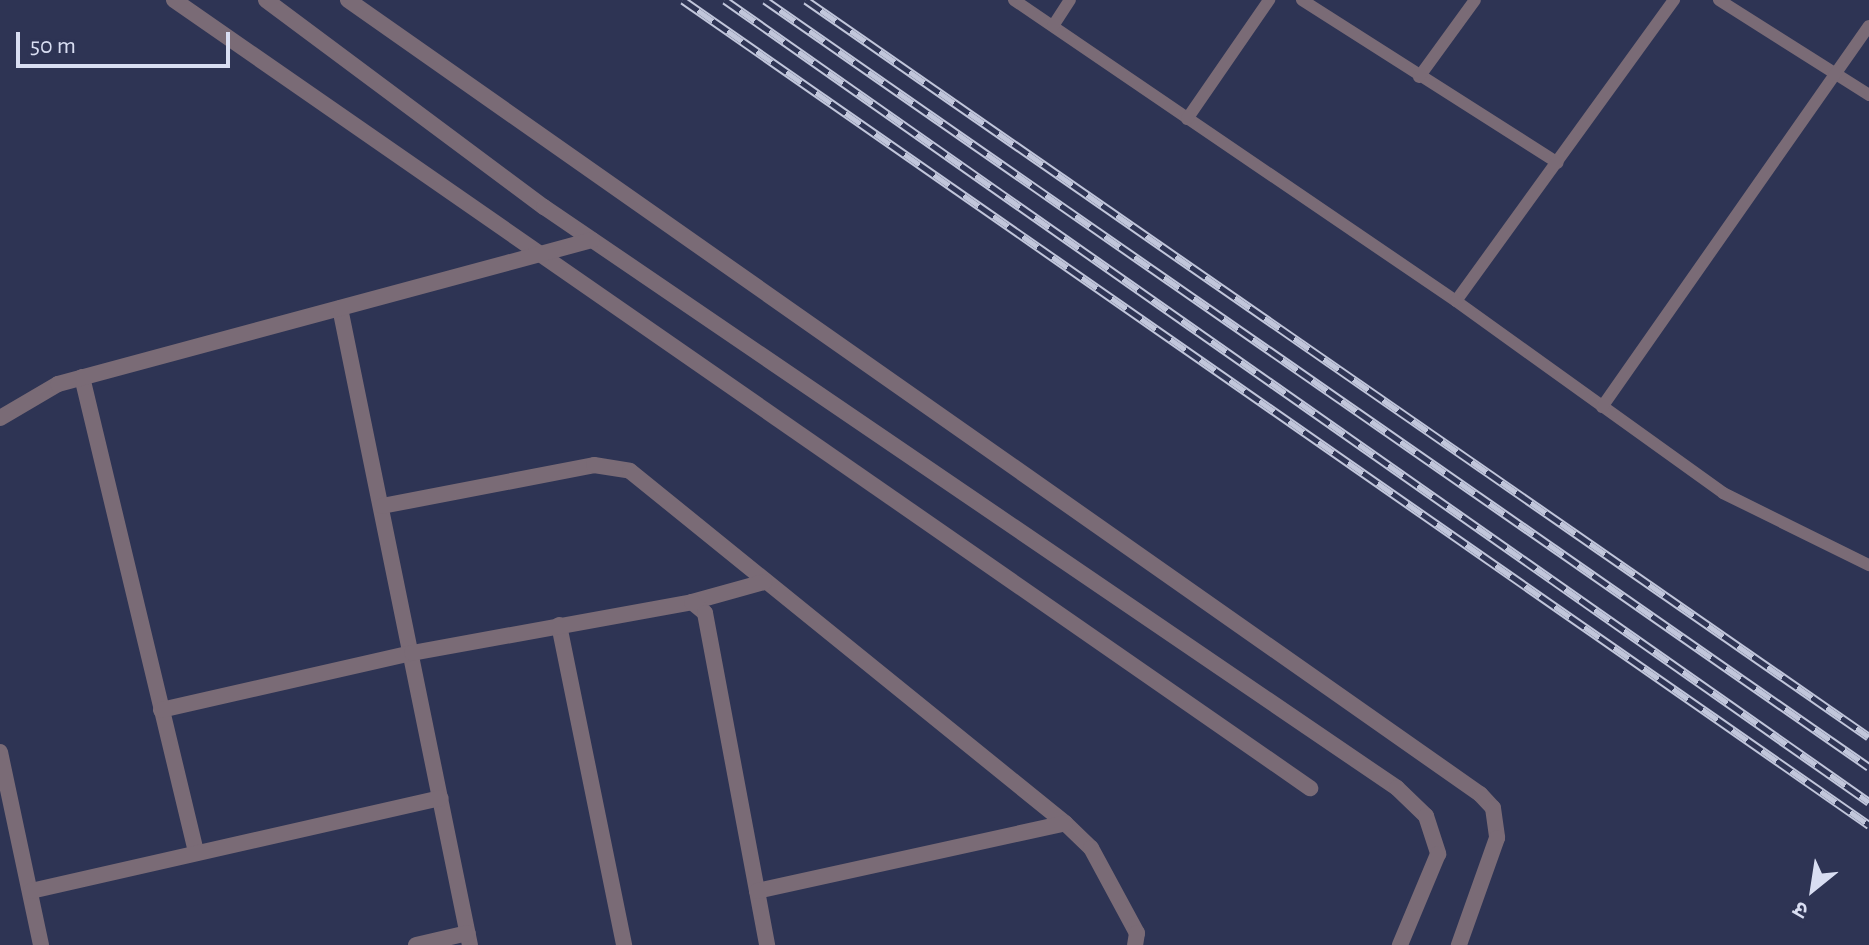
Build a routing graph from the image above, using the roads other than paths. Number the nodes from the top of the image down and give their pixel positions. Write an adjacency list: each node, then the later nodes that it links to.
1 (174, 0): 19 (street)
2 (266, 0): 18 (street)
3 (348, 0): 46 (street)
4 (1014, 0): 11 (lane)
5 (1070, 0): 11 (lane)
6 (1269, 0): 16 (lane)
7 (1302, 0): 14 (lane)
8 (1475, 0): 14 (lane)
9 (1674, 0): 17 (lane)
10 (1719, 0): 13 (lane)
11 (1053, 26): 16 (lane)
12 (1869, 26): 13 (lane)
13 (1837, 73): 15 (lane); 23 (lane)
14 (1419, 77): 17 (lane)
15 (1869, 95)
16 (1187, 119): 20 (lane)
17 (1558, 163): 20 (lane)
18 (592, 240): 19 (street); 45 (street)
19 (542, 255): 21 (street); 33 (street)
20 (1456, 301): 23 (lane)
21 (340, 308): 22 (street); 25 (street)
22 (82, 377): 24 (street); 31 (street)
23 (1602, 407): 26 (lane)
24 (0, 418)
25 (382, 506): 27 (street); 30 (street)
26 (1869, 565)
27 (764, 582): 28 (street); 35 (street)
28 (692, 602): 29 (street); 38 (street)
29 (559, 625): 30 (street); 42 (street)
30 (412, 653): 31 (street); 34 (street)
31 (161, 710): 36 (street)
32 (0, 752): 37 (street)
33 (1310, 788)
34 (441, 798): 36 (street); 39 (street)
35 (1065, 823): 38 (street); 44 (street)
36 (196, 853): 37 (street)
37 (31, 891): 40 (street)
38 (757, 891): 43 (street)
39 (469, 939): 41 (street)
40 (41, 945)
41 (416, 945)
42 (624, 945)
43 (767, 945)
44 (1135, 945)
45 (1400, 945)
46 (1459, 945)

